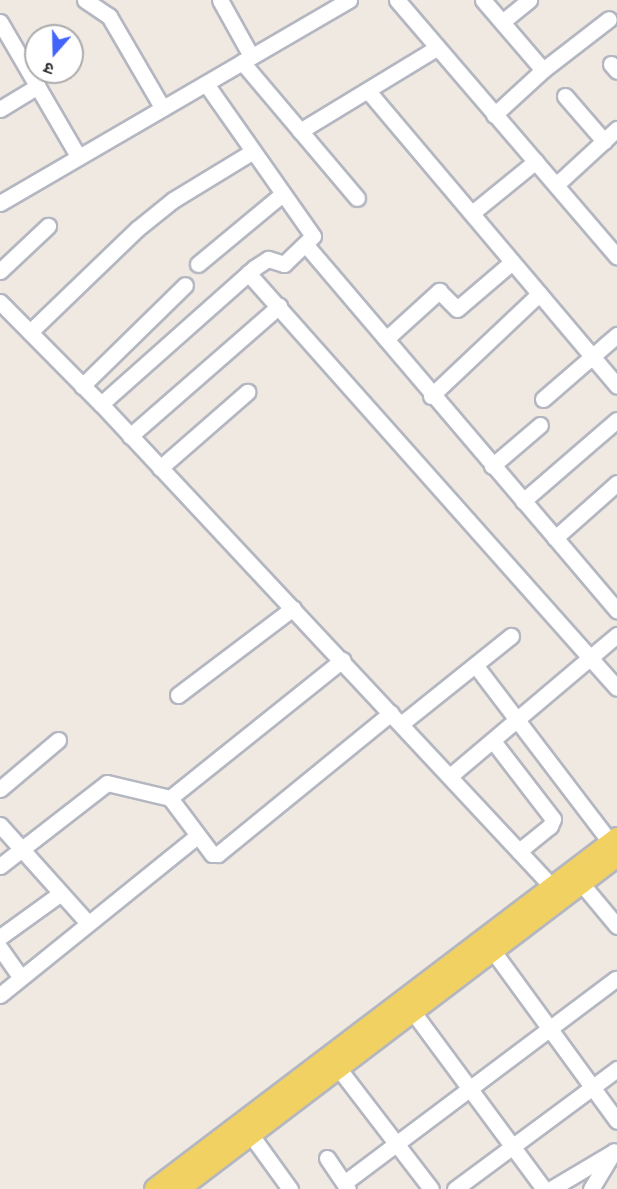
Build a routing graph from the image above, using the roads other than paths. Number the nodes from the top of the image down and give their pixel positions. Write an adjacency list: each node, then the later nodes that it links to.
1 (85, 0): 17 (street)
2 (220, 0): 11 (street)
3 (349, 0): 11 (street)
4 (397, 0): 10 (street)
5 (483, 0): 9 (street)
6 (529, 0): 9 (street)
7 (609, 19): 12 (street)
8 (0, 22): 14 (street)
9 (502, 22): 12 (street)
10 (435, 49): 15 (street); 19 (street)
11 (247, 59): 13 (street); 21 (street)
12 (543, 70): 19 (street)
13 (206, 84): 17 (street); 23 (street)
14 (38, 87): 18 (street); 24 (street)
15 (368, 91): 21 (street); 30 (street)
16 (565, 96): 22 (street)
17 (162, 107): 24 (street)
18 (0, 109)
19 (494, 115): 25 (street)
20 (617, 129): 22 (street)
21 (300, 131): 29 (street)
22 (604, 141): 26 (street)
23 (250, 153): 28 (street); 43 (street)
24 (78, 156): 27 (street)
25 (536, 161): 26 (street); 30 (street)
26 (556, 185): 32 (street)
27 (4, 195)
28 (281, 195): 33 (street); 36 (street)
29 (357, 198)
30 (472, 213): 35 (street)
31 (48, 226): 37 (street)
32 (612, 239): 34 (street)
33 (306, 245): 38 (street); 45 (street)
34 (617, 257)
35 (512, 262): 40 (street); 45 (street)
36 (198, 264)
37 (0, 271)
38 (248, 273): 42 (street); 52 (street)
39 (185, 285): 47 (street)
40 (539, 294): 46 (street); 50 (street)
41 (0, 302): 43 (street)
42 (279, 306): 55 (street); 65 (street)
43 (30, 332): 47 (street)
44 (617, 335): 46 (street)
45 (386, 339): 50 (street)
46 (592, 357): 48 (street); 51 (street)
47 (82, 386): 52 (street)
48 (617, 386)
49 (247, 392): 57 (street)
50 (431, 396): 56 (street)
51 (543, 399)
52 (101, 404): 55 (street)
53 (617, 420): 59 (street)
54 (540, 425): 56 (street)
55 (130, 436): 57 (street)
56 (492, 466): 59 (street)
57 (160, 468): 61 (street)
58 (617, 483): 60 (street)
59 (523, 501): 60 (street)
60 (555, 538): 62 (street)
61 (293, 608): 66 (street); 69 (street)
62 (617, 610)
63 (617, 635): 65 (street)
64 (511, 636): 67 (street)
65 (591, 658): 68 (street); 71 (street)
66 (342, 660): 70 (street); 76 (street)
67 (476, 666): 70 (street); 71 (street)
68 (617, 688)
69 (178, 694)
70 (396, 718): 74 (street); 78 (street)
71 (518, 721): 73 (street); 79 (street)
72 (58, 741): 75 (street)
73 (492, 741): 74 (street); 81 (street)
74 (450, 776): 81 (street)
75 (0, 789)
76 (170, 798): 78 (street); 80 (street)
77 (0, 825): 80 (street)
78 (197, 836): 86 (street)
79 (615, 846): 83 (main road); 85 (main road)
80 (22, 848): 82 (street); 84 (street)
81 (519, 850): 85 (street)
82 (0, 866)
83 (581, 883): 85 (main road); 87 (street)
84 (61, 892): 86 (street); 88 (street)
85 (558, 892): 90 (main road); 107 (main road)
86 (87, 922): 91 (street)
87 (617, 926)
88 (0, 937)
89 (0, 948): 91 (street)
90 (493, 951): 94 (main road); 95 (street)
91 (20, 977): 93 (street)
92 (616, 979): 95 (street)
93 (0, 994)
94 (413, 1011): 97 (main road); 98 (street)
95 (549, 1029): 98 (street); 99 (street)
96 (617, 1068): 99 (street)
97 (339, 1069): 101 (main road); 102 (street)
98 (471, 1087): 102 (street); 103 (street)
99 (592, 1087): 100 (street); 103 (street)
100 (617, 1121)
101 (251, 1135): 108 (main road); 109 (street)
102 (395, 1143): 106 (street); 110 (street)
103 (513, 1146): 111 (street); 112 (street)
104 (615, 1149): 113 (street); 114 (street)
105 (327, 1158): 106 (street)
106 (346, 1186)
107 (155, 1189)
108 (179, 1189)
109 (290, 1189)
110 (431, 1189)
111 (455, 1189)
112 (544, 1189)
113 (551, 1189)
114 (591, 1189)

